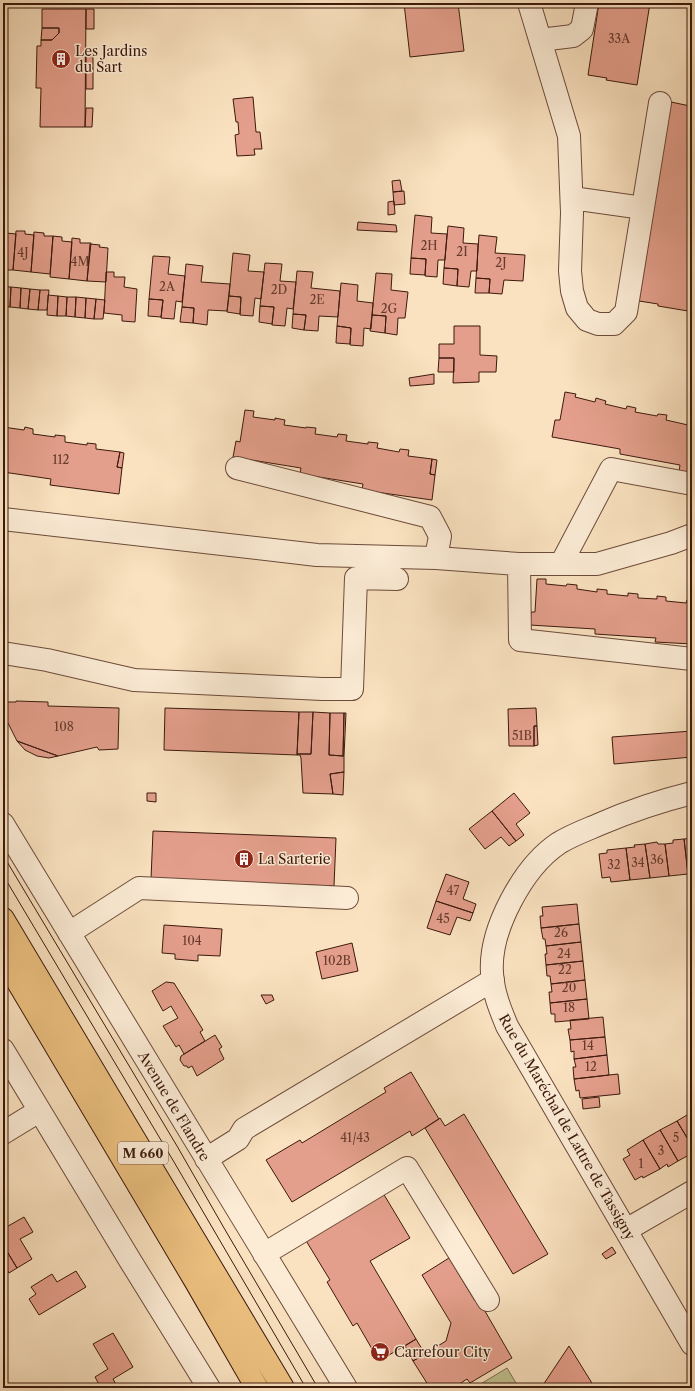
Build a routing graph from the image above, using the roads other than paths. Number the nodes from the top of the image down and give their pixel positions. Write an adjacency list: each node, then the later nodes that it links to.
1 (529, 3): 3 (street)
2 (587, 3): 3 (street)
3 (540, 40): 5 (street)
4 (660, 103): 6 (street)
5 (572, 198): 6 (street); 6 (street)
6 (643, 208)
7 (237, 468): 11 (street)
8 (692, 484): 13 (street)
9 (3, 519): 11 (street)
10 (692, 535): 13 (street)
11 (436, 558): 12 (street)
12 (519, 564): 13 (street); 16 (street)
13 (561, 564)
14 (397, 579): 15 (street)
15 (3, 653)
16 (692, 659)
17 (692, 793): 23 (street, Rue du Maréchal de Lattre de Tassigny)
18 (3, 824): 21 (street, Avenue de Flandre)
19 (347, 898): 21 (street)
20 (3, 918): 35 (main road, M 660)
21 (69, 933): 27 (street, Avenue de Flandre)
22 (3, 957): 34 (main road, M 660)
23 (493, 980): 27 (street); 29 (street, Rue du Maréchal de Lattre de Tassigny)
24 (3, 1050): 25 (street)
25 (39, 1111): 26 (street); 33 (street)
26 (3, 1133)
27 (206, 1159): 30 (street, Avenue de Flandre)
28 (692, 1192): 29 (street)
29 (626, 1230): 32 (street, Rue du Maréchal de Lattre de Tassigny)
30 (264, 1254): 31 (street); 36 (street, Avenue de Flandre)
31 (488, 1300)
32 (692, 1344)
33 (209, 1388)
34 (257, 1388)
35 (283, 1388)
36 (346, 1388)

